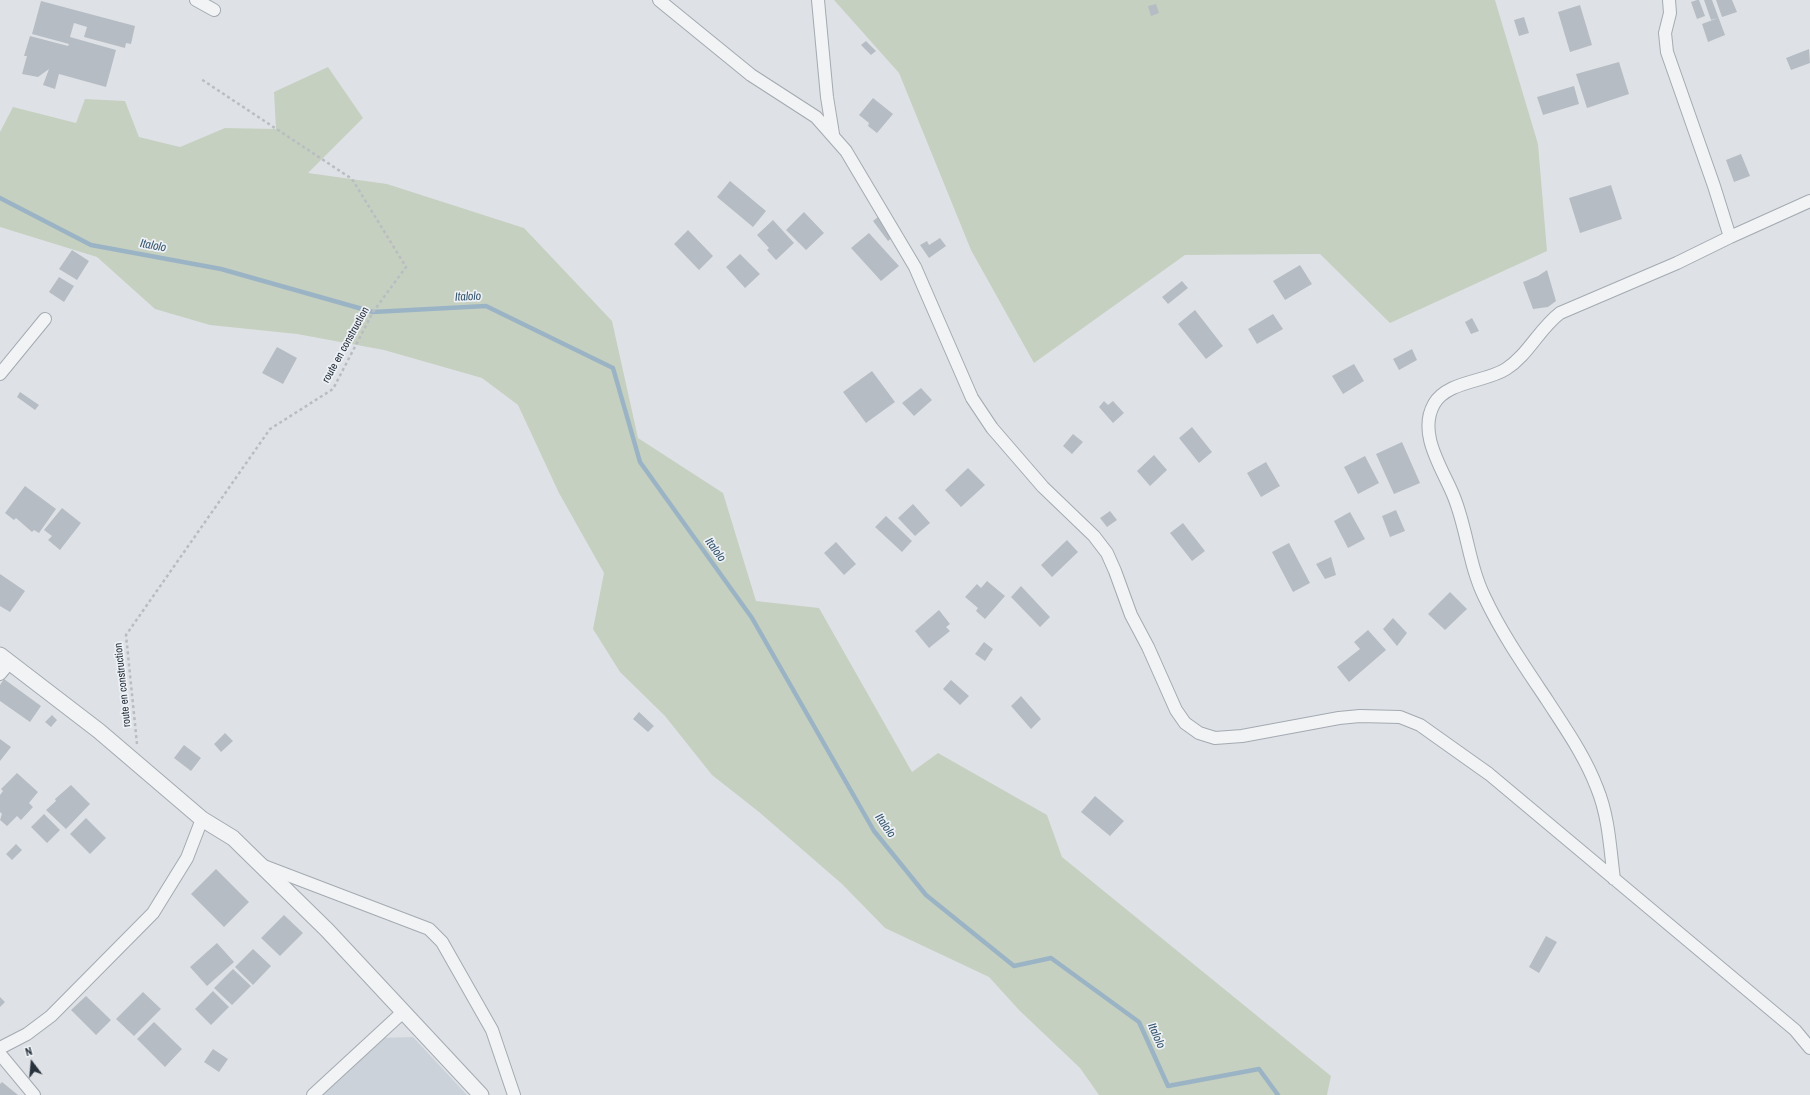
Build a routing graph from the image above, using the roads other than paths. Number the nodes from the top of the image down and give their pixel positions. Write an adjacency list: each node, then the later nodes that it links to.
1 (196, 0): 5 (street)
2 (659, 0): 6 (street)
3 (818, 0): 6 (street)
4 (1669, 0): 8 (street)
5 (214, 10)
6 (833, 135): 15 (street)
7 (1810, 201): 8 (street)
8 (1730, 237): 15 (street)
9 (45, 319): 10 (street)
10 (0, 374)
11 (5, 658): 12 (street); 13 (street)
12 (0, 674)
13 (202, 819): 14 (street); 17 (street)
14 (261, 865): 16 (street); 23 (street)
15 (1614, 879): 18 (street)
16 (403, 1012): 21 (street); 22 (street)
17 (0, 1048)
18 (1810, 1048)
19 (0, 1054): 20 (street)
20 (34, 1095)
21 (313, 1095)
22 (480, 1095)
23 (514, 1095)

